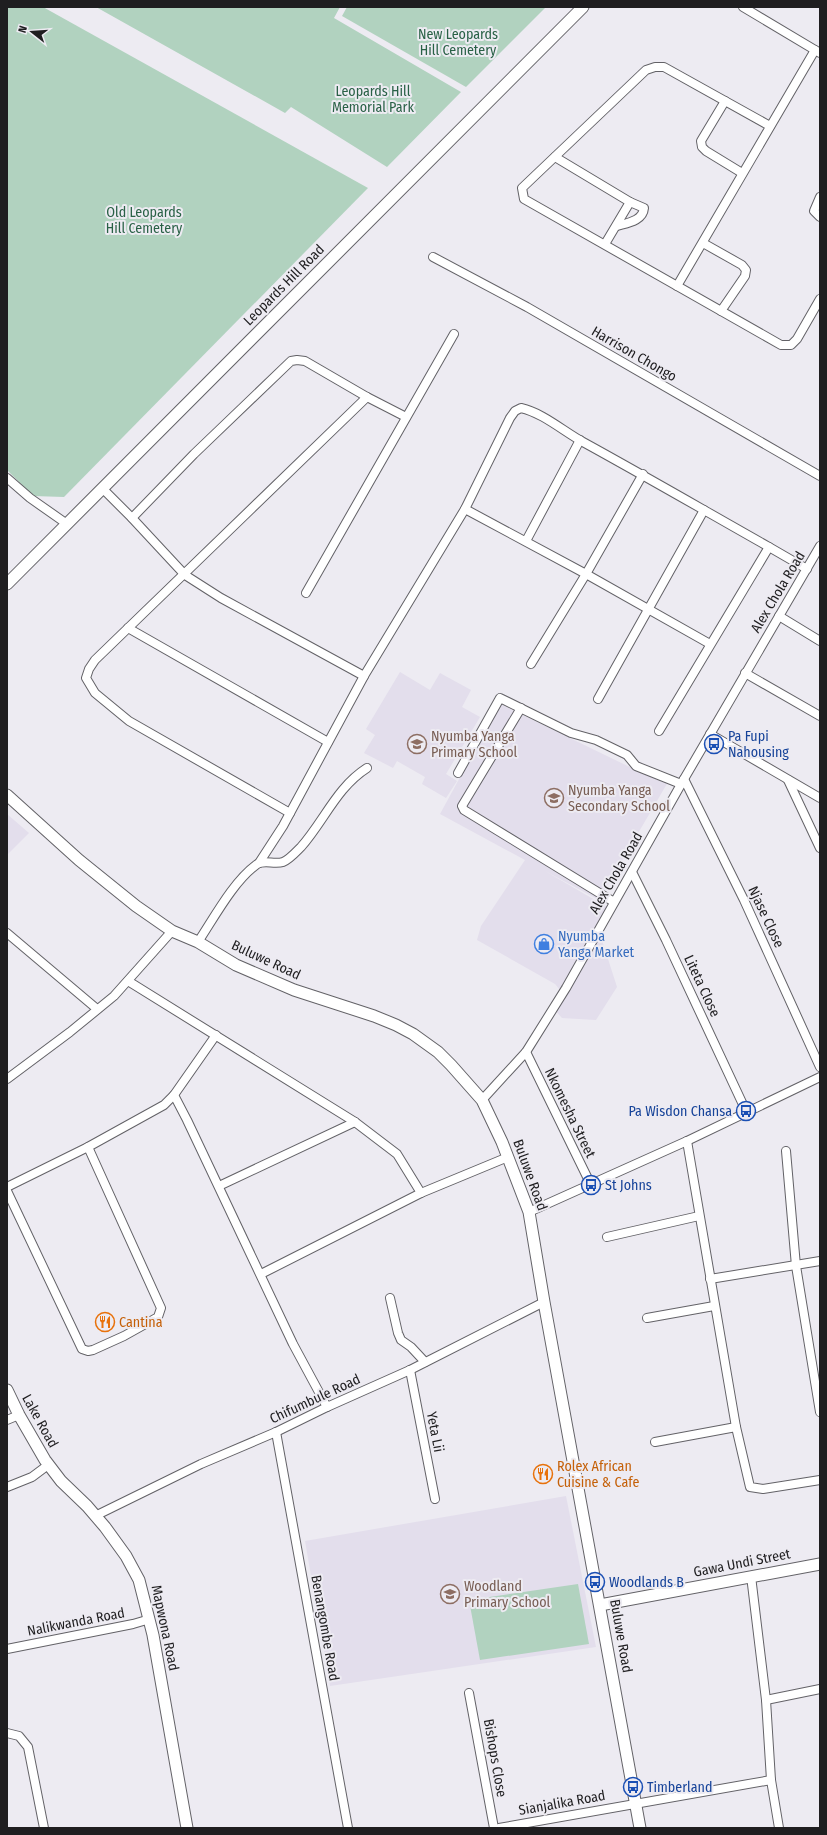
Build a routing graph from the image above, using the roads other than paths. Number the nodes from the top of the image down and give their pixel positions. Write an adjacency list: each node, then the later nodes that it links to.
1 (583, 7): 25 (street, Leopards Hill Road)
2 (743, 7): 3 (street)
3 (817, 51): 5 (street)
4 (725, 101): 5 (street); 6 (street); 7 (street)
5 (770, 126): 7 (street)
6 (555, 157): 9 (street); 13 (street)
7 (742, 173): 12 (street)
8 (820, 197): 10 (street)
9 (630, 202): 11 (street); 11 (street)
10 (820, 217)
11 (617, 226): 13 (street)
12 (703, 243): 15 (street); 17 (street)
13 (605, 244): 15 (street)
14 (433, 258): 23 (street, Harrison Chongo)
15 (677, 286): 17 (street)
16 (820, 299): 17 (street)
17 (721, 311)
18 (454, 334): 20 (street)
19 (367, 397): 20 (street); 28 (street); 37 (street)
20 (406, 417): 39 (street)
21 (580, 440): 22 (street); 26 (street); 30 (street)
22 (644, 474): 27 (street); 36 (street)
23 (820, 476)
24 (7, 478): 29 (street)
25 (102, 488): 28 (street); 29 (street, Leopards Hill Road)
26 (465, 509): 30 (street); 47 (street)
27 (704, 510): 32 (street); 40 (street)
28 (132, 518): 37 (street)
29 (67, 524): 38 (street, Leopards Hill Road)
30 (526, 541): 36 (street)
31 (820, 546): 33 (street, Alex Chola Road)
32 (769, 547): 35 (street); 44 (street)
33 (812, 560): 34 (street); 35 (street, Alex Chola Road)
34 (820, 565)
35 (808, 569): 41 (street, Alex Chola Road)
36 (586, 574): 40 (street); 45 (street)
37 (185, 575): 42 (street); 47 (street)
38 (7, 584)
39 (306, 593)
40 (649, 610): 44 (street); 48 (street)
41 (779, 616): 43 (street); 46 (street, Alex Chola Road)
42 (128, 628): 53 (street); 60 (street)
43 (820, 641)
44 (710, 644): 51 (street)
45 (531, 664)
46 (745, 673): 50 (street); 52 (street, Alex Chola Road)
47 (364, 676): 53 (street)
48 (598, 699)
49 (521, 708): 55 (street); 57 (street); 64 (street)
50 (820, 716)
51 (659, 731)
52 (710, 734): 56 (street); 57 (street, Alex Chola Road)
53 (328, 742): 60 (street)
54 (367, 768): 62 (street)
55 (458, 773)
56 (788, 780): 59 (street); 61 (street)
57 (682, 782): 63 (street, Alex Chola Road); 72 (street, Njase Close)
58 (7, 795): 65 (street, Buluwe Road)
59 (820, 798)
60 (290, 813): 62 (street)
61 (820, 848)
62 (258, 863): 67 (street)
63 (632, 872): 64 (street, Alex Chola Road); 77 (street, Liteta Close)
64 (614, 902): 71 (street, Alex Chola Road)
65 (172, 931): 67 (street, Buluwe Road); 68 (street)
66 (7, 933): 69 (street)
67 (198, 942): 76 (street, Buluwe Road)
68 (128, 981): 69 (street); 70 (street)
69 (97, 1009): 74 (street)
70 (216, 1035): 75 (street); 78 (street)
71 (526, 1052): 76 (street, Alex Chola Road); 83 (street, Nkomesha Street)
72 (820, 1067)
73 (820, 1077): 77 (street)
74 (7, 1079)
75 (174, 1095): 80 (street); 84 (street)
76 (482, 1100): 82 (street, Buluwe Road)
77 (746, 1111): 79 (street)
78 (355, 1122): 84 (street); 87 (street)
79 (687, 1141): 83 (street); 89 (street)
80 (88, 1147): 85 (street); 86 (street)
81 (786, 1151): 92 (street)
82 (508, 1157): 87 (street); 88 (street, Buluwe Road)
83 (591, 1185): 88 (street)
84 (219, 1186): 93 (street)
85 (7, 1187)
86 (7, 1191)
87 (421, 1193): 93 (street)
88 (529, 1212): 96 (street, Buluwe Road)
89 (699, 1216): 90 (street); 94 (street)
90 (607, 1237)
91 (820, 1261): 92 (street)
92 (796, 1266): 94 (street); 103 (street)
93 (261, 1274): 102 (street)
94 (710, 1279): 97 (street)
95 (390, 1298): 99 (street)
96 (544, 1302): 99 (street, Chifumbule Road); 116 (street, Buluwe Road)
97 (714, 1306): 98 (street); 106 (street)
98 (647, 1318)
99 (425, 1362): 100 (street, Chifumbule Road)
100 (410, 1370): 102 (street, Chifumbule Road); 112 (street, Yeta Lii)
101 (7, 1390): 104 (street, Lake Road)
102 (327, 1407): 107 (street, Chifumbule Road)
103 (820, 1412)
104 (19, 1415): 105 (street); 109 (street, Lake Road)
105 (7, 1420)
106 (736, 1427): 108 (street); 110 (street)
107 (276, 1432): 113 (street, Chifumbule Road); 127 (street, Benangombe Road)
108 (655, 1442)
109 (48, 1465): 111 (street); 113 (street, Mapwona Road)
110 (820, 1480)
111 (7, 1487)
112 (435, 1499)
113 (95, 1516): 117 (street, Mapwona Road)
114 (820, 1564): 115 (street, Gawa Undi Street)
115 (752, 1576): 116 (street, Gawa Undi Street); 121 (street)
116 (600, 1605): 124 (street, Buluwe Road)
117 (150, 1619): 118 (street, Nalikwanda Road); 126 (street, Mapwona Road)
118 (7, 1649)
119 (820, 1689): 121 (street)
120 (470, 1693): 128 (street, Bishops Close)
121 (766, 1700): 123 (street)
122 (7, 1733): 125 (street)
123 (771, 1780): 124 (street, Sianjalika Road); 131 (street)
124 (636, 1803): 129 (street, Sianjalika Road); 130 (street, Buluwe Road)
125 (44, 1828)
126 (188, 1828)
127 (348, 1828)
128 (494, 1828)
129 (499, 1828)
130 (640, 1828)
131 (779, 1828)

